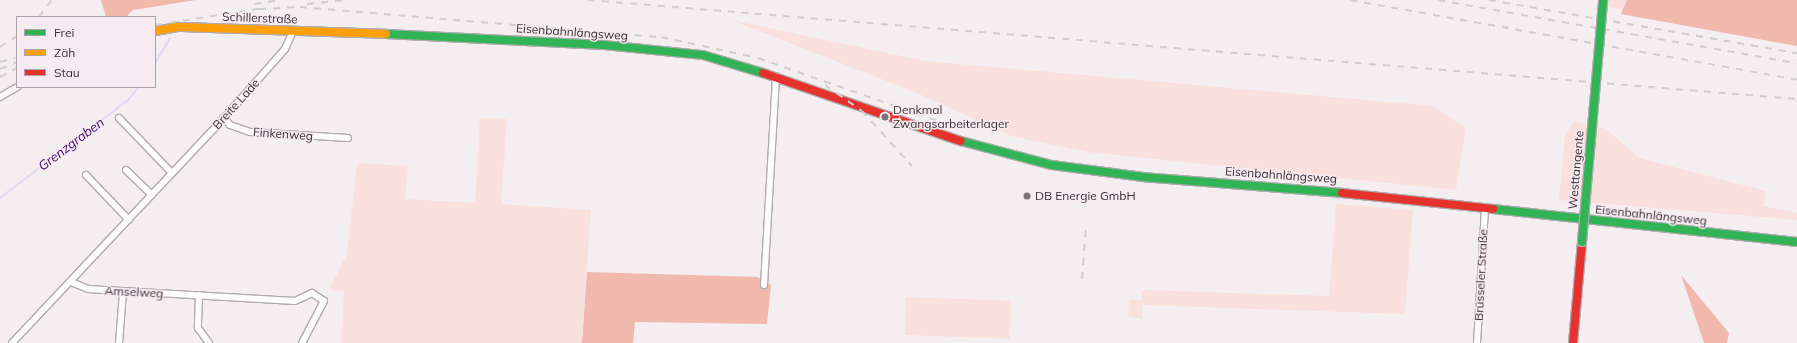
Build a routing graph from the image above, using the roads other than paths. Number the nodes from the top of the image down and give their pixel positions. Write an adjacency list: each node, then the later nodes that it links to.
1 (1603, 0): 27 (street, Westtangente, bridge)
2 (156, 31): 3 (street, Schillerstraße)
3 (293, 31): 4 (street, Schillerstraße); 9 (street, Breite Lade)
4 (364, 34): 5 (street, Eisenbahnlängsweg)
5 (776, 76): 15 (street, Eisenbahnlängsweg); 19 (street)
6 (16, 88): 7 (street)
7 (0, 97)
8 (119, 118): 12 (street)
9 (224, 118): 10 (street, Finkenweg); 12 (street, Breite Lade)
10 (348, 138)
11 (126, 170): 14 (street)
12 (172, 173): 14 (street, Breite Lade)
13 (86, 175): 16 (street)
14 (152, 195): 16 (street, Breite Lade)
15 (1485, 207): 17 (street, Eisenbahnlängsweg); 26 (street, Brüsseler Straße)
16 (129, 220): 18 (street, Breite Lade)
17 (1797, 242)
18 (71, 282): 20 (street, Amselweg); 22 (street, Breite Lade)
19 (764, 285)
20 (123, 292): 21 (street, Amselweg); 23 (street)
21 (199, 295): 24 (street); 25 (street, Amselweg)
22 (12, 343)
23 (119, 343)
24 (209, 343)
25 (302, 343)
26 (1477, 343)
27 (1573, 343)

